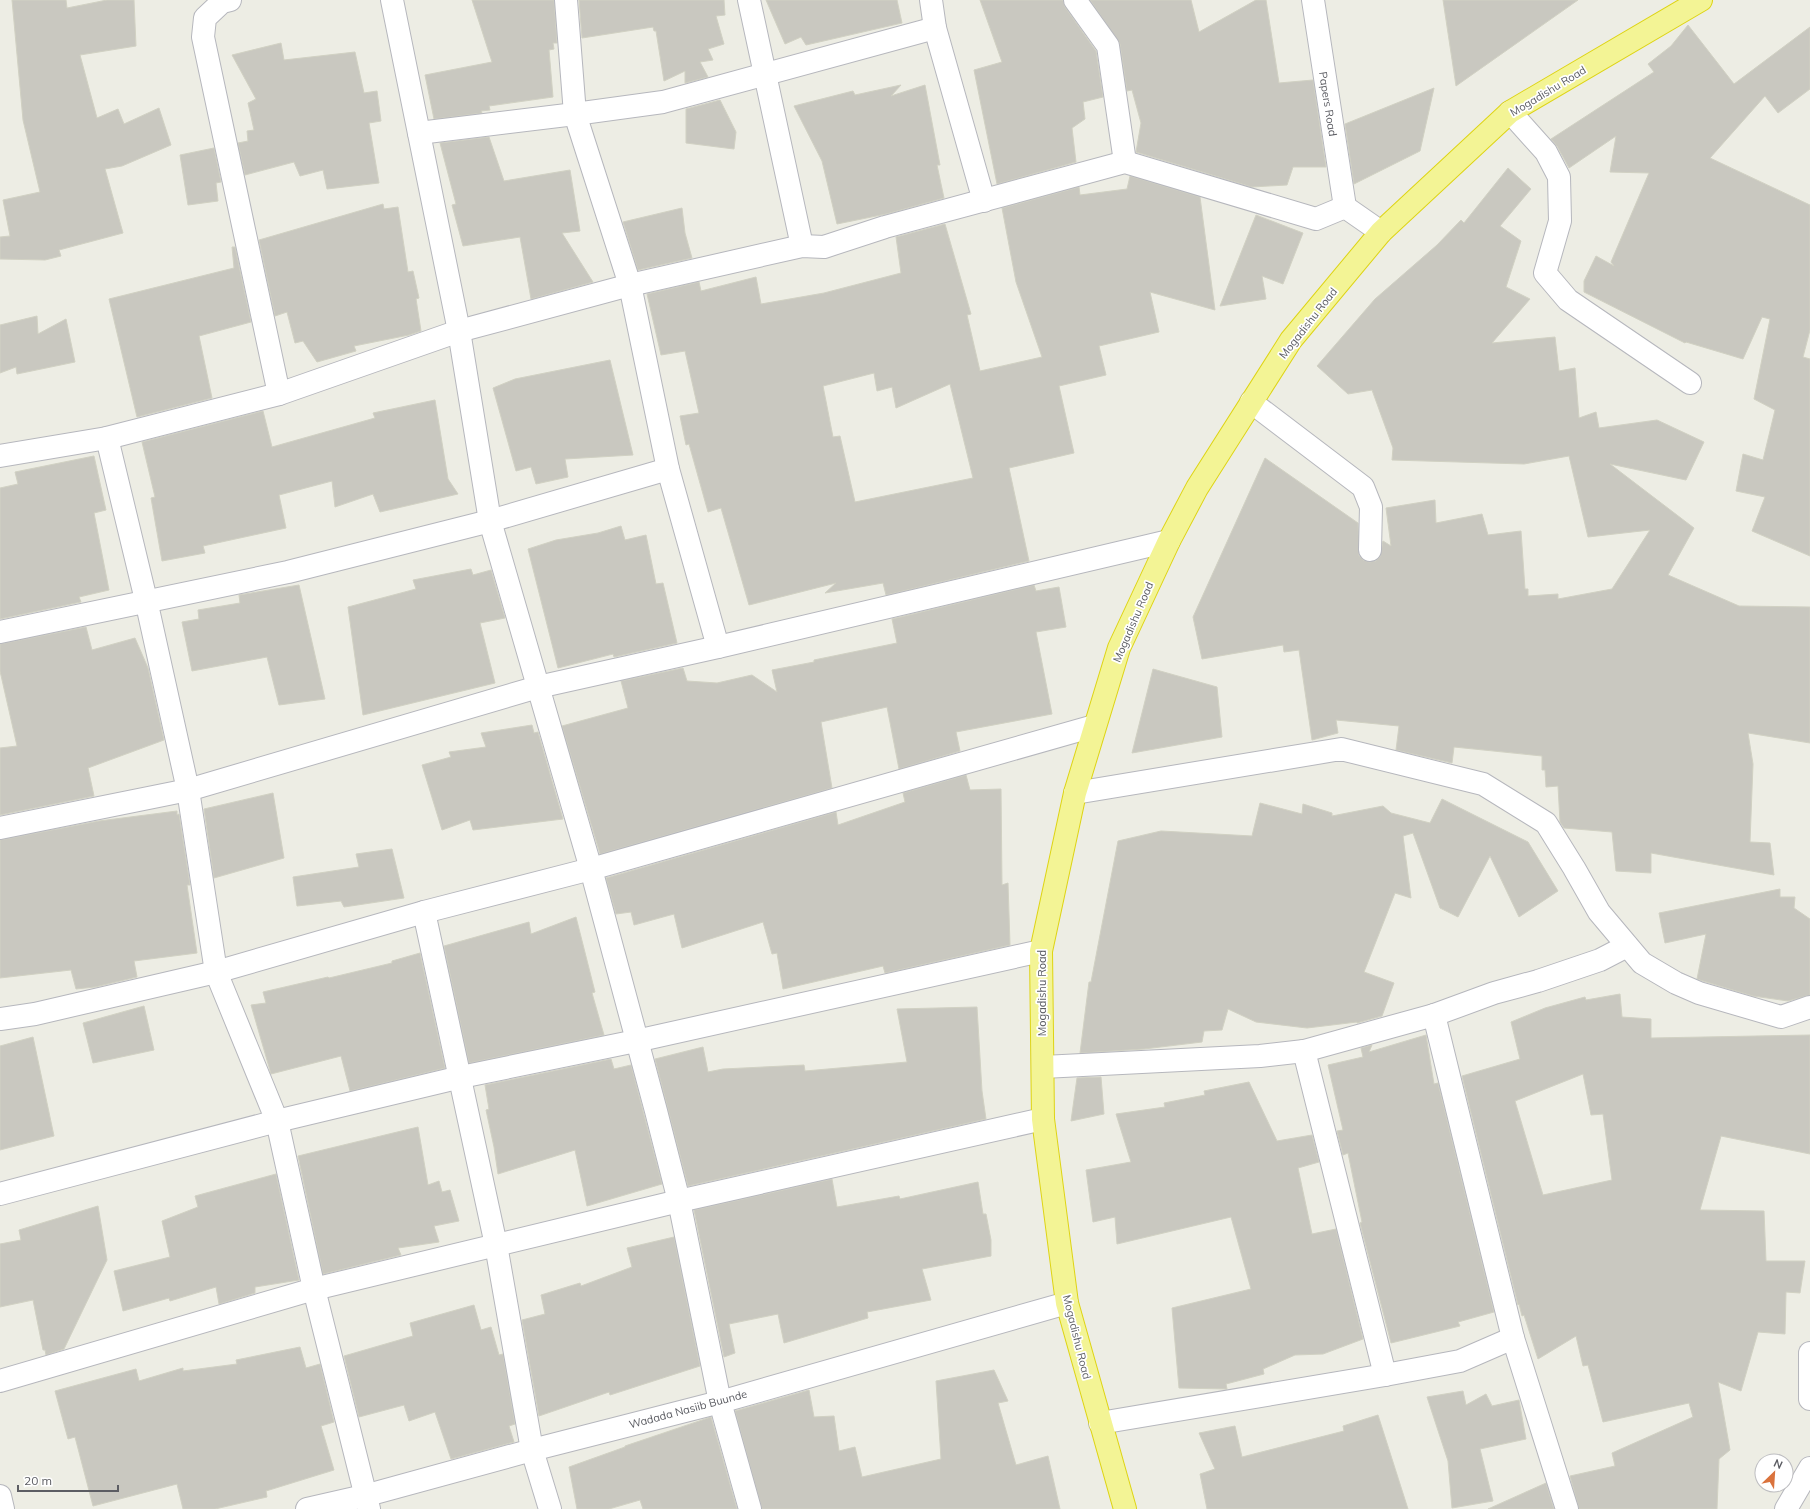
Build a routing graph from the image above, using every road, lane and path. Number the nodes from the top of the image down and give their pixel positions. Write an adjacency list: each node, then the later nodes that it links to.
1 (230, 0): 22 (street)
2 (392, 0): 13 (street)
3 (566, 0): 12 (street)
4 (749, 0): 10 (street)
5 (931, 0): 9 (street)
6 (1075, 0): 14 (street)
7 (1313, 0): 16 (street, Papers Road)
8 (1701, 0): 11 (highway, Mogadishu Road)
9 (936, 28): 10 (street); 15 (street)
10 (764, 75): 12 (street); 18 (street)
11 (1510, 112): 17 (highway, Mogadishu Road); 21 (street)
12 (575, 114): 13 (street); 19 (street)
13 (418, 133): 20 (street)
14 (1125, 162): 15 (street); 16 (street)
15 (984, 201): 18 (street)
16 (1345, 207): 17 (street)
17 (1381, 232): 23 (highway, Mogadishu Road)
18 (802, 246): 19 (street)
19 (630, 285): 20 (street); 26 (street)
20 (459, 331): 22 (street); 27 (street)
21 (1690, 383)
22 (279, 394): 24 (street)
23 (1251, 402): 28 (highway, Mogadishu Road); 29 (street)
24 (107, 438): 25 (street); 30 (street)
25 (0, 456)
26 (668, 469): 27 (street); 32 (street)
27 (490, 521): 30 (street); 33 (street)
28 (1169, 541): 32 (street); 34 (highway, Mogadishu Road)
29 (1370, 550)
30 (146, 600): 31 (street); 35 (street)
31 (0, 632)
32 (718, 647): 33 (street)
33 (538, 687): 35 (street); 38 (street)
34 (1094, 726): 36 (highway, Mogadishu Road); 38 (street)
35 (188, 790): 37 (street); 42 (street)
36 (1075, 793): 40 (street); 41 (highway, Mogadishu Road)
37 (0, 828)
38 (591, 868): 39 (street); 46 (street)
39 (424, 912): 42 (street); 49 (street)
40 (1628, 946): 43 (street); 44 (street)
41 (1041, 951): 46 (street); 48 (highway, Mogadishu Road)
42 (216, 972): 45 (street); 51 (street)
43 (1810, 1007)
44 (1434, 1015): 47 (street); 57 (street)
45 (0, 1019)
46 (636, 1041): 49 (street); 53 (street)
47 (1304, 1051): 48 (street); 59 (street)
48 (1043, 1067): 50 (highway, Mogadishu Road)
49 (461, 1077): 51 (street); 54 (street)
50 (1043, 1119): 53 (street); 56 (highway, Mogadishu Road)
51 (277, 1121): 52 (street); 55 (street)
52 (0, 1194)
53 (679, 1200): 54 (street); 62 (street)
54 (496, 1245): 55 (street); 64 (street)
55 (314, 1289): 60 (street); 67 (street)
56 (1067, 1303): 62 (street, Wadada Nasiib Buunde); 63 (highway, Mogadishu Road)
57 (1513, 1338): 59 (street); 73 (street)
58 (1810, 1353): 61 (street)
59 (1385, 1375): 63 (street)
60 (0, 1381)
61 (1810, 1399)
62 (720, 1402): 64 (street, Wadada Nasiib Buunde); 71 (street)
63 (1100, 1423): 72 (highway, Mogadishu Road)
64 (532, 1450): 67 (street, Wadada Nasiib Buunde); 70 (street)
65 (1810, 1468): 74 (street)
66 (0, 1496): 68 (street)
67 (367, 1502): 69 (street, Wadada Nasiib Buunde)
68 (3, 1509)
69 (307, 1509)
70 (550, 1509)
71 (750, 1509)
72 (1125, 1509)
73 (1567, 1509)
74 (1786, 1509)

